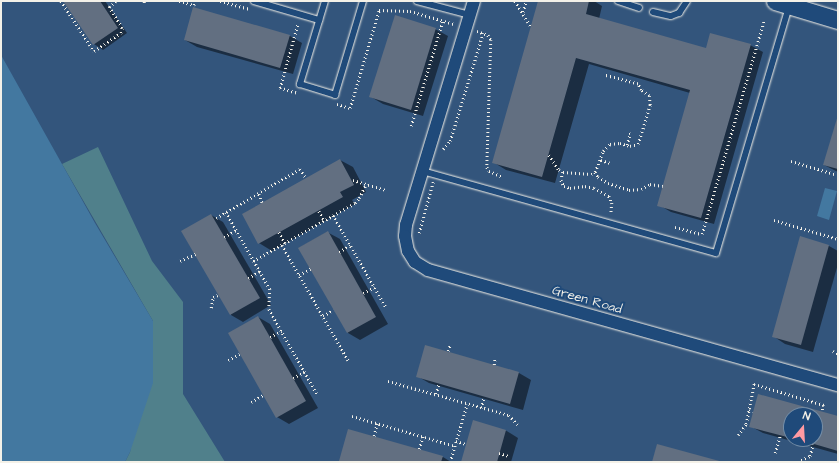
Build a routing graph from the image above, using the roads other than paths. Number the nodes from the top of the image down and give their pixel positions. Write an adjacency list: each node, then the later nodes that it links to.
1 (254, 1): 12 (lane)
2 (325, 1): 12 (lane)
3 (363, 1): 12 (lane)
4 (417, 1): 11 (lane)
5 (474, 1): 11 (street, Green Road)
6 (618, 1): 9 (lane)
7 (687, 1): 10 (lane)
8 (782, 3): 13 (street); 14 (lane)
9 (639, 8)
10 (653, 12)
11 (470, 15): 14 (street, Green Road)
12 (319, 20)
13 (838, 20)
14 (421, 175): 15 (street, Green Road)
15 (838, 386)

